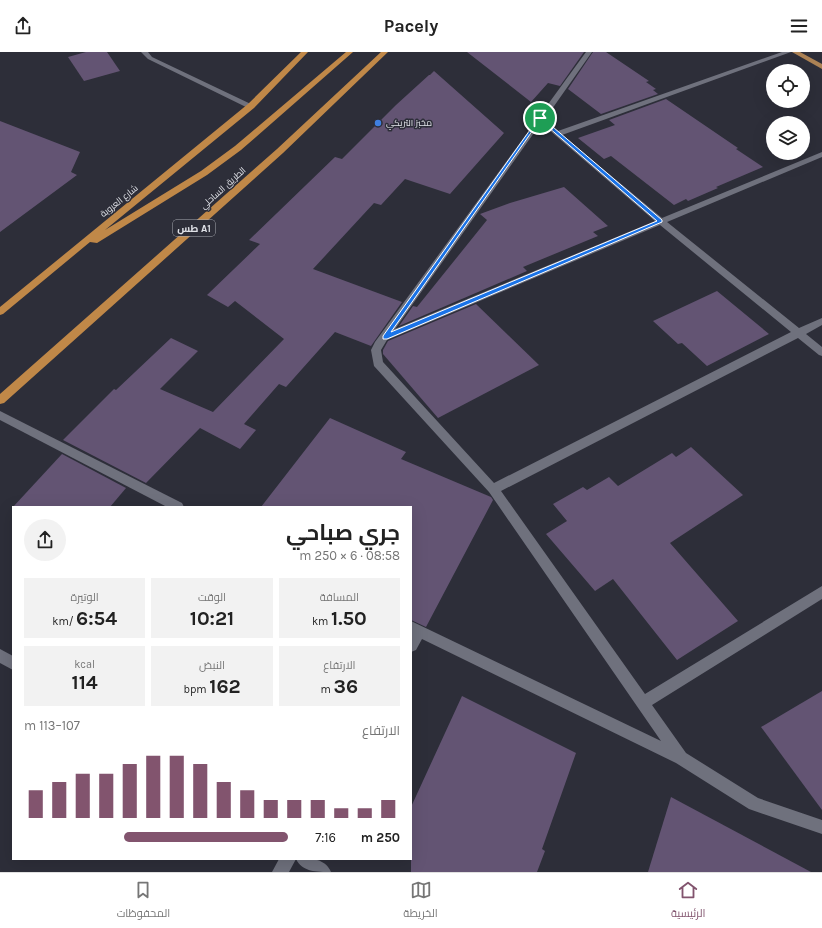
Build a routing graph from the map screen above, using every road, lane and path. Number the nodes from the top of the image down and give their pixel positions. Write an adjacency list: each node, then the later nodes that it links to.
1 (144, 52): 9 (street)
2 (305, 52): 9 (highway)
3 (350, 52): 14 (highway)
4 (385, 52): 20 (highway, الطريق الساحلي / طس A1)
5 (589, 52): 10 (street)
6 (788, 52): 11 (street)
7 (795, 52): 8 (main road)
8 (822, 67)
9 (251, 106): 14 (highway, شارع العروبة)
10 (540, 118): 11 (street); 18 (street)
11 (557, 134): 13 (street)
12 (822, 154): 13 (street)
13 (660, 221): 17 (street); 18 (street)
14 (60, 262): 15 (highway, شارع العروبة)
15 (0, 312)
16 (822, 321): 17 (street)
17 (799, 333): 19 (street); 22 (street)
18 (385, 337): 22 (street)
19 (822, 352)
20 (0, 400)
21 (0, 415): 23 (street)
22 (493, 489): 29 (street)
23 (176, 506)
24 (822, 592): 29 (street)
25 (415, 629): 26 (street); 30 (street)
26 (412, 642)
27 (0, 655): 28 (street)
28 (12, 663)
29 (643, 703): 30 (street)
30 (681, 758): 31 (street)
31 (822, 827)
32 (287, 860): 34 (street)
33 (305, 860): 35 (street)
34 (280, 872)
35 (323, 872)

